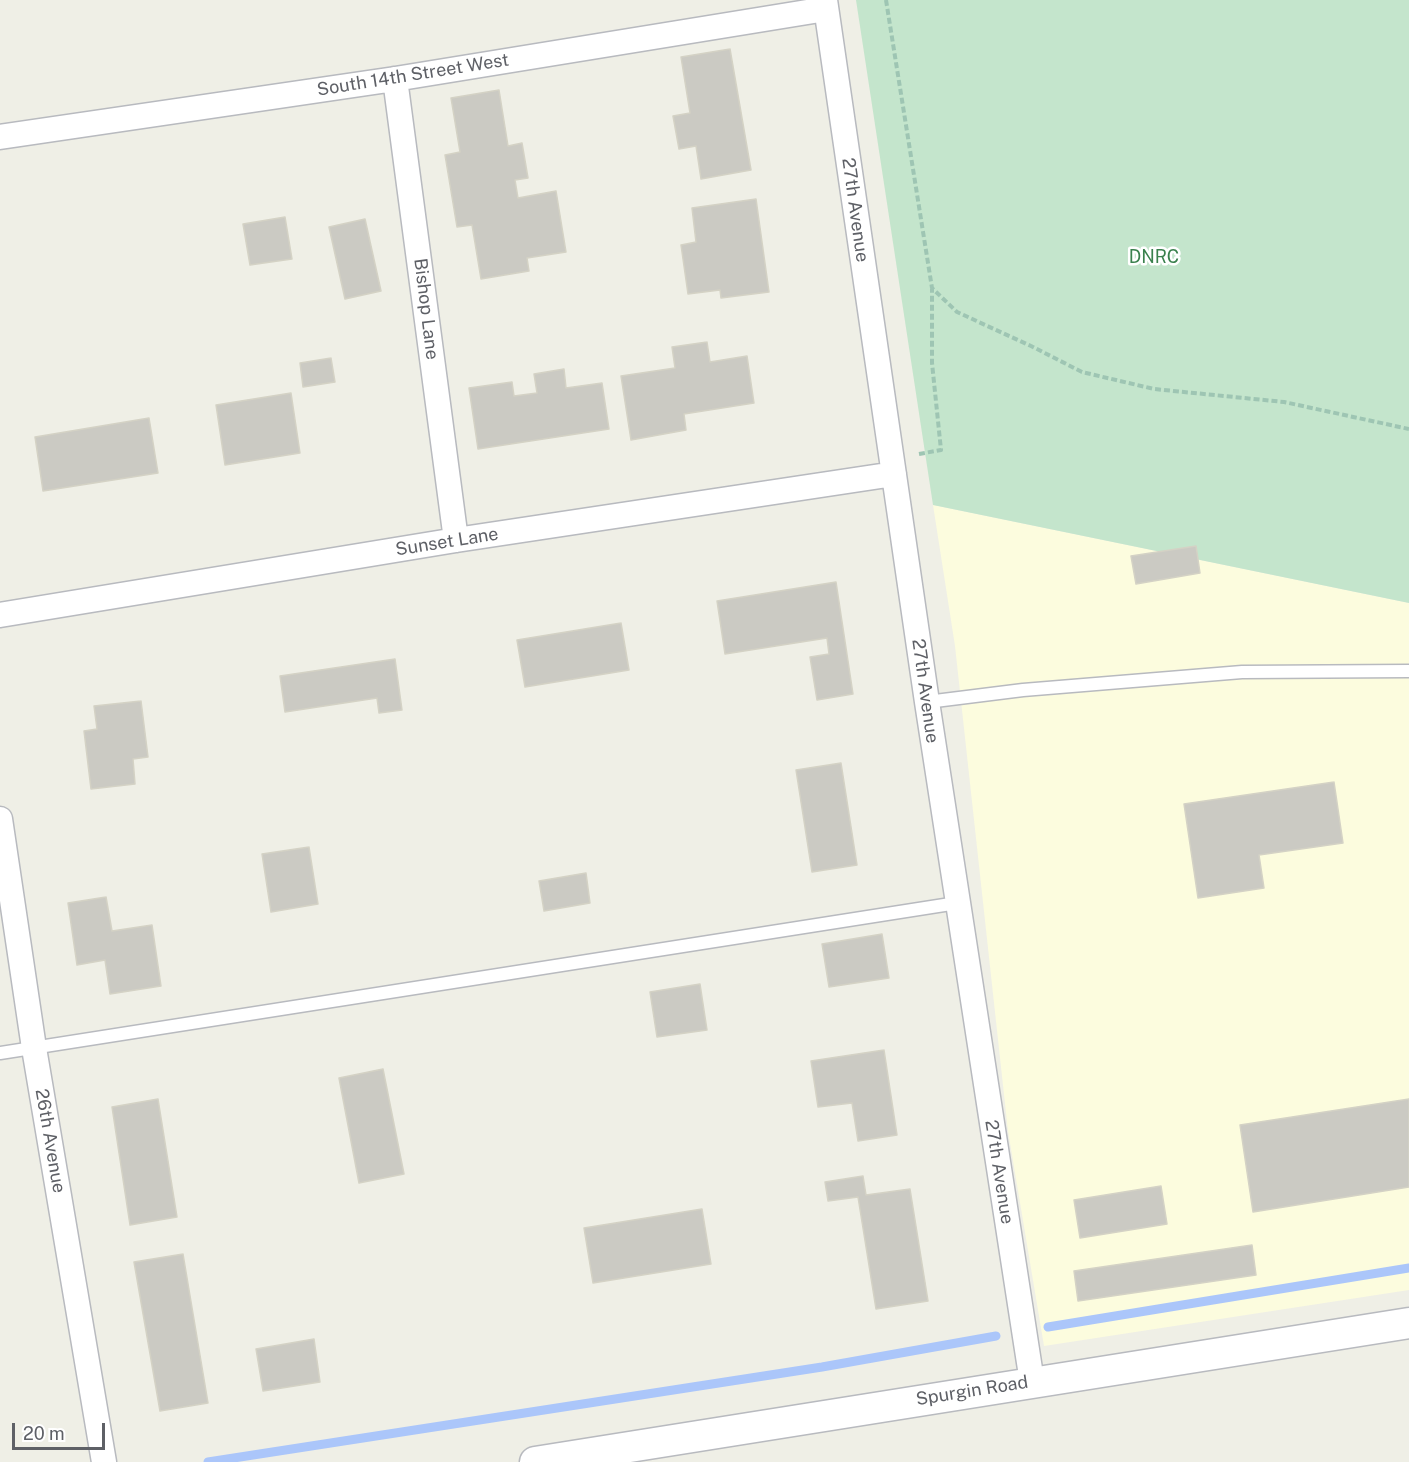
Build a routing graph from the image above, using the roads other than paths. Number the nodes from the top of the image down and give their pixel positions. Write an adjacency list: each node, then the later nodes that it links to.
1 (825, 4): 2 (street, South 14th Street West); 4 (street, 27th Avenue)
2 (395, 79): 3 (street, South 14th Street West); 5 (street, Bishop Lane)
3 (0, 137)
4 (893, 467): 5 (street, Sunset Lane); 8 (street, 27th Avenue)
5 (456, 540): 6 (street, Sunset Lane)
6 (0, 615)
7 (1409, 671): 8 (lane)
8 (927, 702): 10 (street, 27th Avenue)
9 (0, 819): 11 (street, 26th Avenue)
10 (957, 903): 11 (lane); 14 (street, 27th Avenue)
11 (34, 1048): 12 (lane); 15 (street, 26th Avenue)
12 (0, 1053)
13 (1409, 1323): 14 (street, Spurgin Road)
14 (1032, 1382): 16 (street, Spurgin Road)
15 (104, 1462)
16 (535, 1462)

